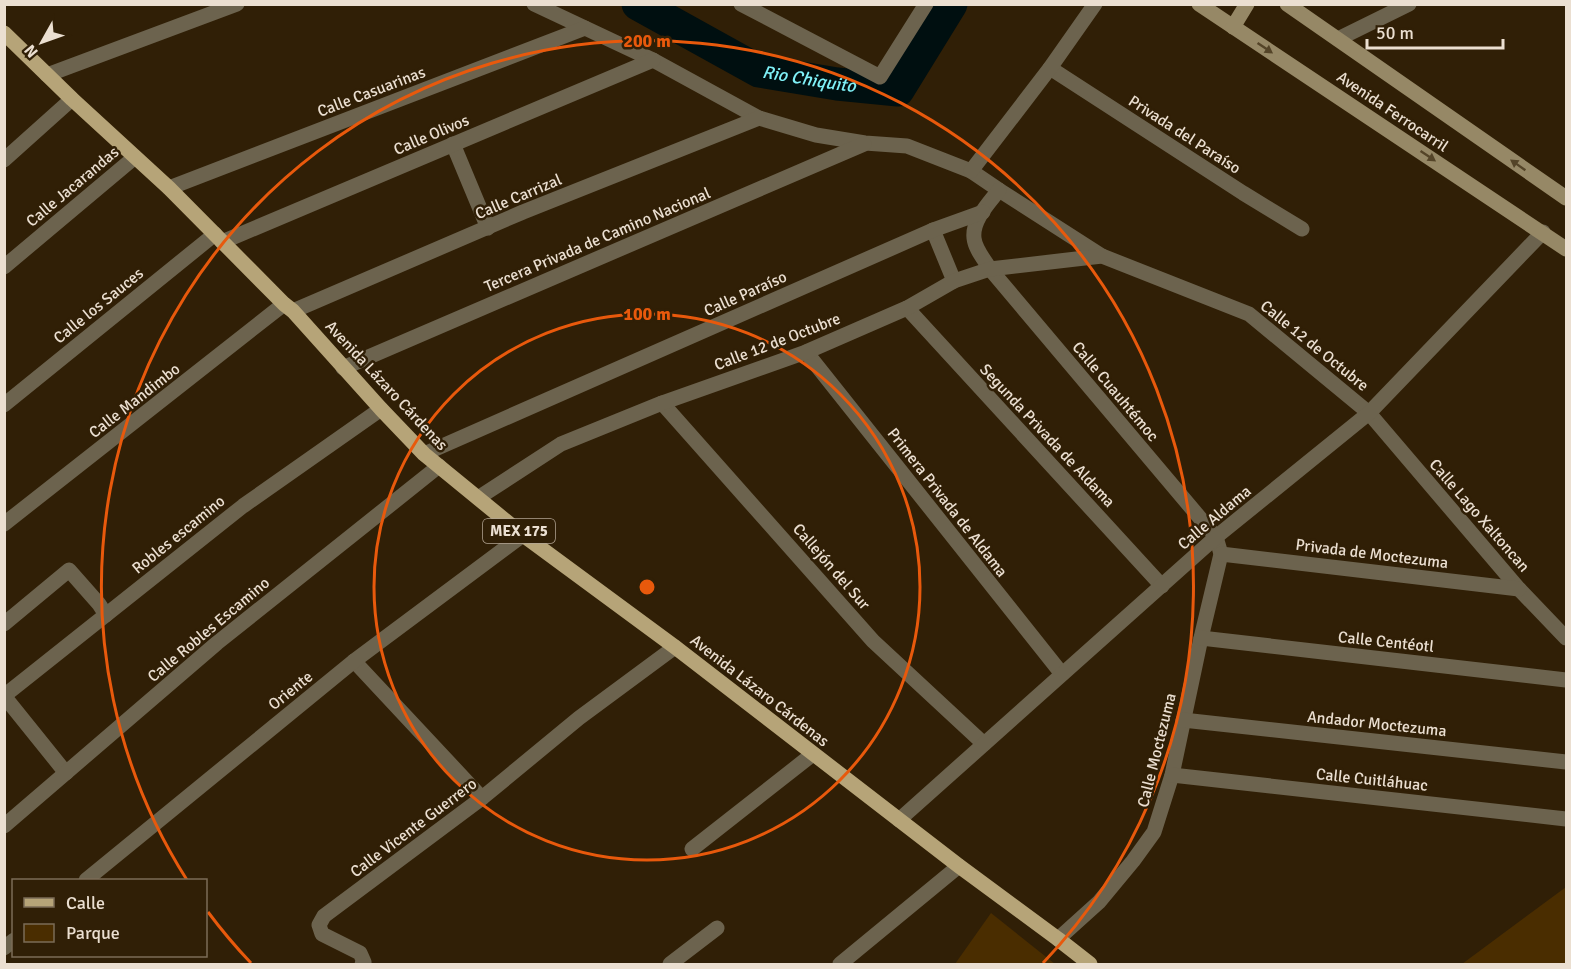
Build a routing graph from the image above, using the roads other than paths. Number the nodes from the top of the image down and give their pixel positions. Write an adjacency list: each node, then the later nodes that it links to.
1 (237, 4): 16 (street)
2 (534, 4): 11 (street, Calle 12 de Octubre)
3 (741, 4): 4 (street)
4 (926, 4)
5 (1095, 4): 15 (street)
6 (1199, 4): 10 (main road, Avenida Ferrocarril)
7 (1247, 4): 10 (main road)
8 (1287, 4): 13 (main road, Avenida Ferrocarril)
9 (1409, 4): 13 (street)
10 (1233, 27): 31 (main road, Avenida Ferrocarril, one-way to 31)
11 (585, 28): 14 (street, Calle 12 de Octubre); 24 (street, Calle Casuarinas)
12 (4, 33): 16 (main road, Avenida Lázaro Cárdenas / MEX 175)
13 (1338, 39): 26 (main road, Avenida Ferrocarril, one-way to 13)
14 (653, 60): 18 (street, Calle 12 de Octubre); 20 (street, Calle Olivos)
15 (1050, 68): 23 (street); 29 (street, Privada del Paraíso)
16 (47, 75): 17 (main road, Avenida Lázaro Cárdenas / MEX 175)
17 (72, 99): 21 (main road, Avenida Lázaro Cárdenas / MEX 175); 22 (street)
18 (759, 118): 19 (street, Calle 12 de Octubre); 28 (street, Calle Carrizal)
19 (865, 143): 23 (street, Calle 12 de Octubre); 41 (street, Tercera Privada de Camino Nacional)
20 (453, 144): 28 (street); 32 (street, Calle Olivos)
21 (135, 157): 24 (main road, Avenida Lázaro Cárdenas / MEX 175); 35 (street, Calle Jacarandas)
22 (4, 160)
23 (971, 171): 25 (street, Calle 12 de Octubre)
24 (169, 188): 32 (main road, Avenida Lázaro Cárdenas / MEX 175)
25 (999, 190): 27 (street); 34 (street, Calle 12 de Octubre)
26 (1566, 198)
27 (983, 212): 30 (street, Calle Paraíso); 36 (street, Calle Cuauhtémoc)
28 (488, 228): 38 (street, Calle Carrizal)
29 (1302, 229)
30 (933, 230): 37 (street); 46 (street, Calle Paraíso)
31 (1543, 232): 33 (main road, Avenida Ferrocarril); 45 (street, Calle Aldama)
32 (219, 238): 38 (main road, Avenida Lázaro Cárdenas / MEX 175); 43 (street, Calle los Sauces)
33 (1566, 249)
34 (1102, 256): 36 (street, Calle 12 de Octubre); 45 (street, Calle 12 de Octubre)
35 (4, 267)
36 (990, 268): 37 (street, Calle 12 de Octubre); 51 (street, Calle Cuauhtémoc)
37 (954, 281): 39 (street, Calle 12 de Octubre)
38 (289, 308): 41 (main road, Avenida Lázaro Cárdenas / MEX 175); 49 (street, Calle Mandimbo)
39 (907, 309): 40 (street, Calle 12 de Octubre); 53 (street, Segunda Privada de Aldama)
40 (806, 352): 42 (street, Calle 12 de Octubre); 61 (street, Primera Privada de Aldama)
41 (343, 368): 44 (main road, Avenida Lázaro Cárdenas / MEX 175)
42 (662, 403): 48 (street, Calle 12 de Octubre); 65 (street, Callejón del Sur)
43 (4, 405)
44 (381, 410): 46 (main road, Avenida Lázaro Cárdenas / MEX 175); 55 (street, Robles escamino)
45 (1369, 413): 51 (street, Calle Aldama); 54 (street, Calle Lago Xaltoncan)
46 (424, 454): 47 (main road, Avenida Lázaro Cárdenas / MEX 175)
47 (439, 466): 48 (main road, Avenida Lázaro Cárdenas / MEX 175); 68 (street, Calle Robles Escamino)
48 (478, 498): 50 (main road, Avenida Lázaro Cárdenas / MEX 175)
49 (4, 524)
50 (523, 535): 59 (main road, Avenida Lázaro Cárdenas / MEX 175); 60 (street, Oriente)
51 (1216, 537): 52 (street, Calle Moctezuma); 53 (street, Calle Aldama)
52 (1221, 554): 54 (street, Privada de Moctezuma); 58 (street, Calle Moctezuma)
53 (1162, 586): 61 (street, Calle Aldama)
54 (1520, 589): 57 (street, Calle Lago Xaltoncan)
55 (106, 615): 56 (street); 63 (street, Robles escamino)
56 (4, 624)
57 (1566, 638)
58 (1201, 639): 62 (street, Calle Centéotl); 64 (street, Calle Moctezuma)
59 (675, 648): 66 (main road, Avenida Lázaro Cárdenas / MEX 175); 70 (street, Calle Vicente Guerrero)
60 (354, 661): 70 (street); 76 (street, Oriente)
61 (1062, 674): 65 (street, Calle Aldama)
62 (1566, 680)
63 (5, 696): 68 (street)
64 (1183, 720): 67 (street, Andador Moctezuma); 69 (street, Calle Moctezuma)
65 (984, 744): 72 (street, Calle Aldama)
66 (813, 754): 72 (main road, Avenida Lázaro Cárdenas / MEX 175); 74 (street)
67 (1566, 762)
68 (66, 774): 73 (street, Calle Robles Escamino)
69 (1172, 775): 71 (street, Calle Cuitláhuac); 78 (street, Calle Moctezuma)
70 (482, 798): 79 (street, Calle Vicente Guerrero)
71 (1566, 819)
72 (899, 820): 75 (main road, Avenida Lázaro Cárdenas / MEX 175)
73 (4, 826)
74 (692, 849)
75 (959, 866): 78 (main road, Avenida Lázaro Cárdenas / MEX 175); 81 (street)
76 (87, 879)
77 (717, 928): 80 (street)
78 (1058, 939): 82 (main road, Avenida Lázaro Cárdenas / MEX 175)
79 (362, 964)
80 (670, 964)
81 (840, 964)
82 (1090, 964)

